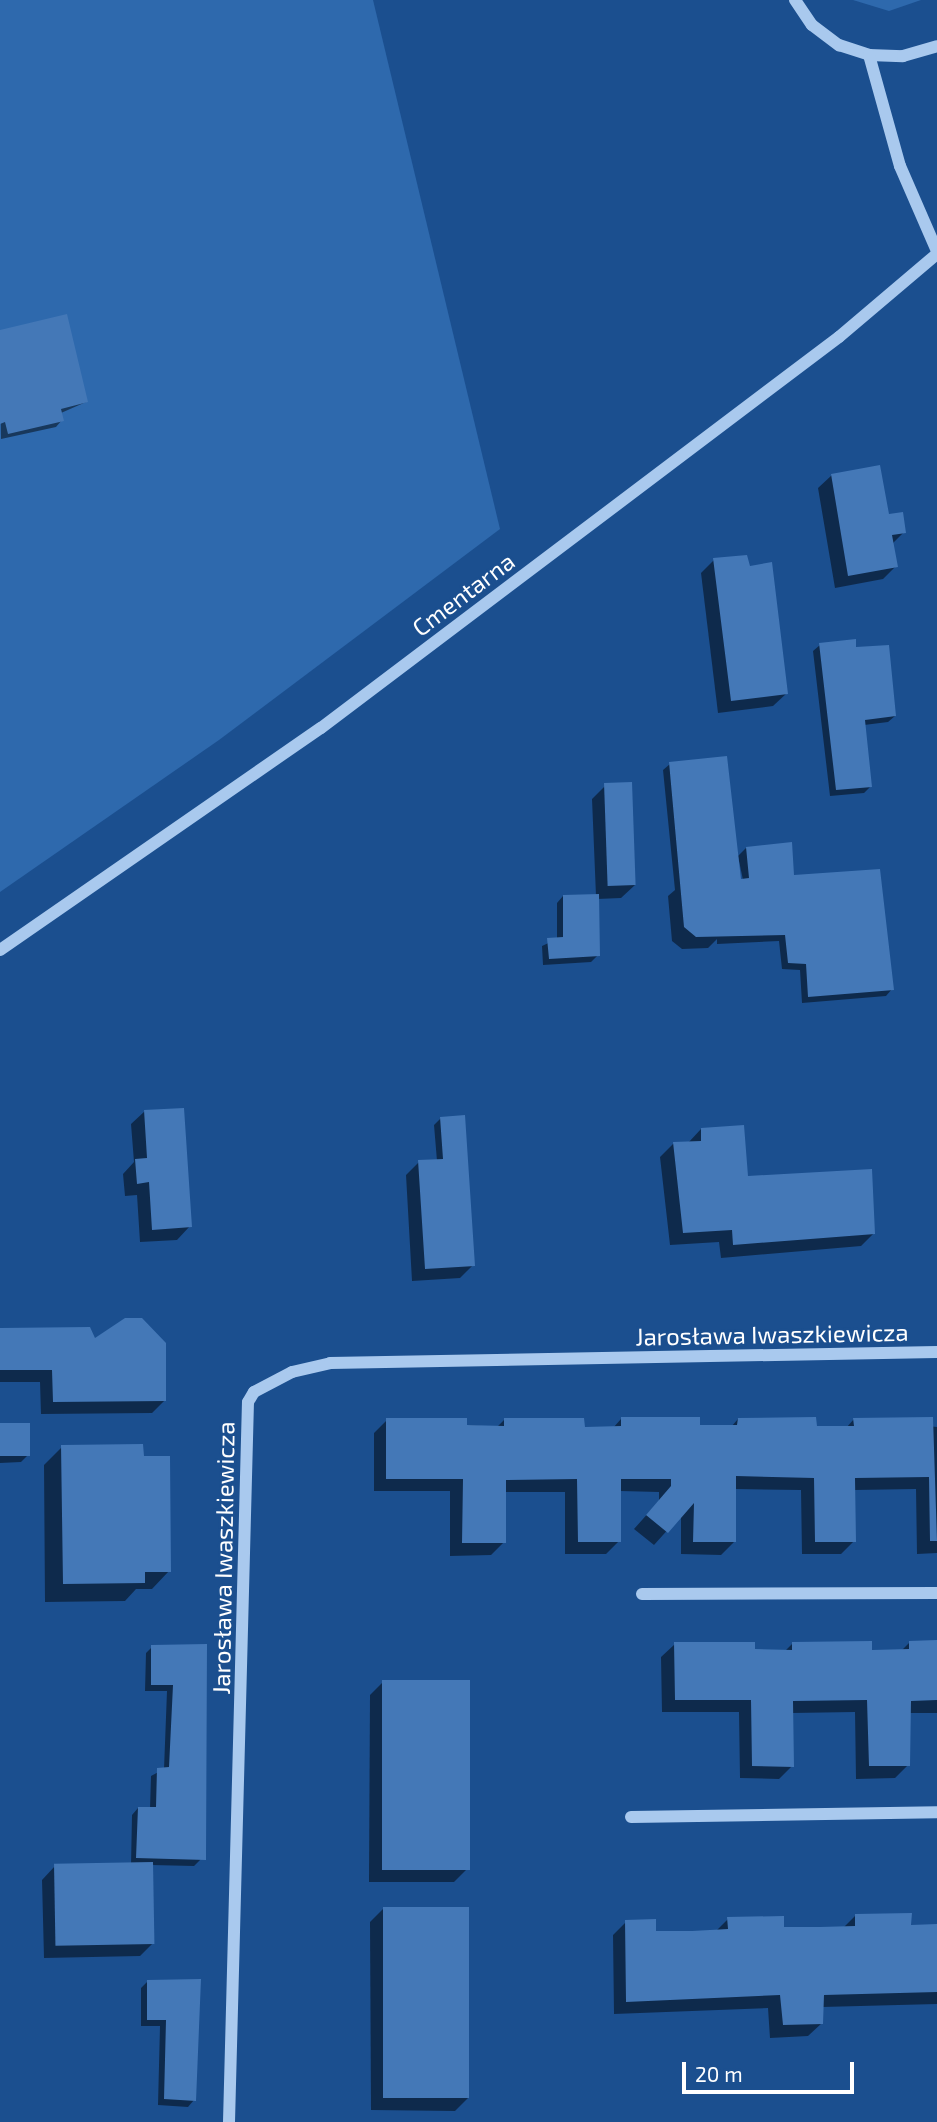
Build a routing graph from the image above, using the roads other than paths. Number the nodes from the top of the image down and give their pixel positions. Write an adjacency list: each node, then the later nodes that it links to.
1 (795, 0): 3 (street)
2 (937, 46): 3 (street)
3 (869, 55): 4 (street, Cmentarna)
4 (937, 253): 5 (street, Cmentarna)
5 (0, 950)
6 (937, 1352): 11 (street, Jarosława Iwaszkiewicza)
7 (937, 1592): 8 (street)
8 (642, 1594)
9 (937, 1812): 10 (street)
10 (631, 1816)
11 (229, 2122)

